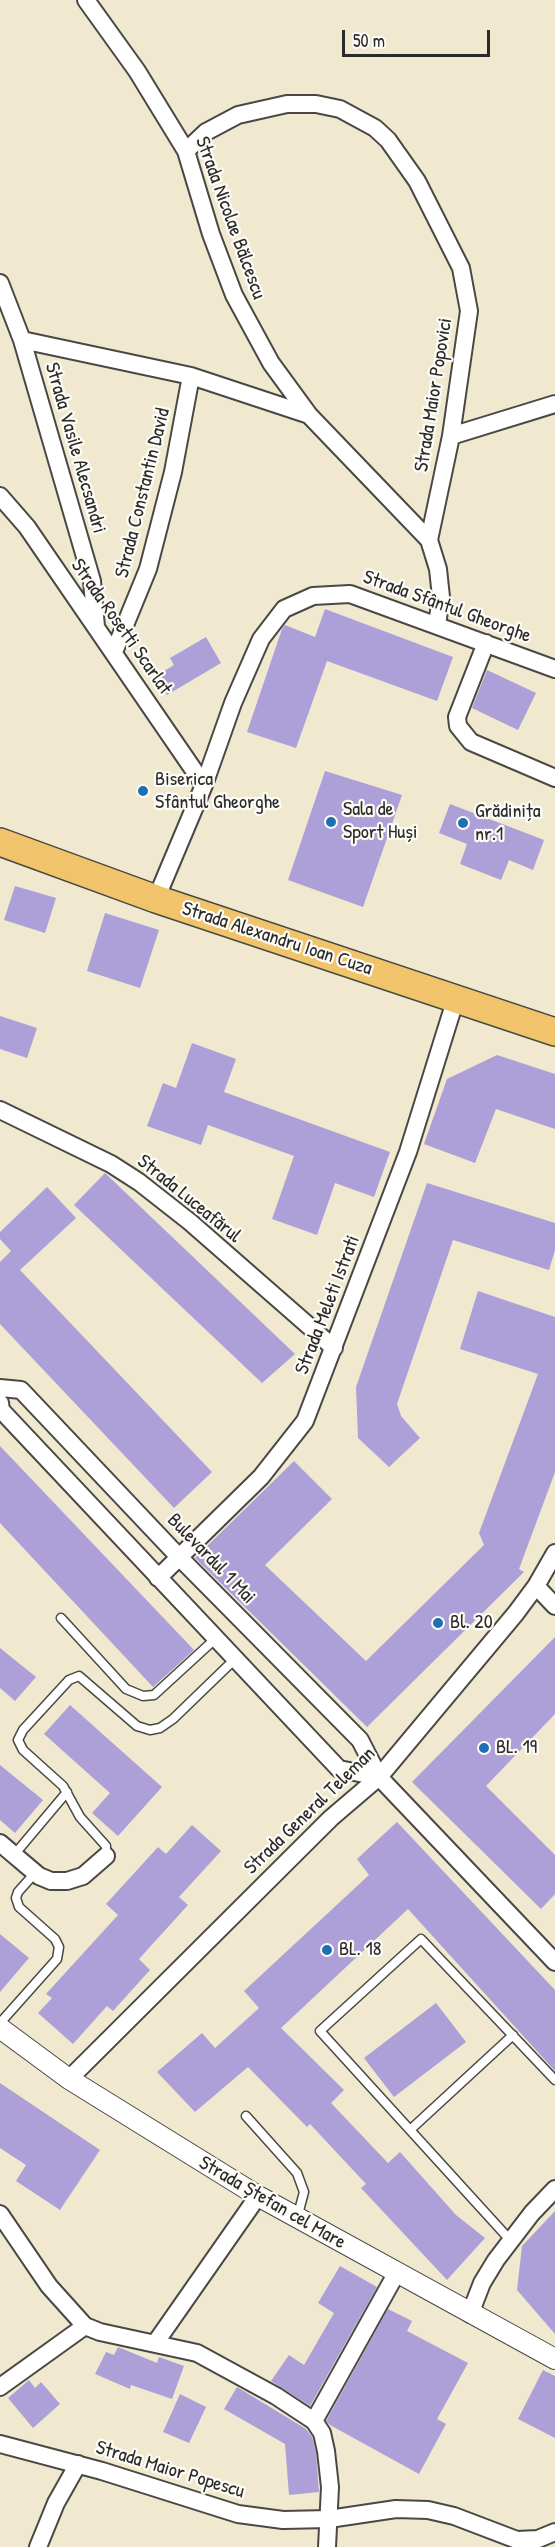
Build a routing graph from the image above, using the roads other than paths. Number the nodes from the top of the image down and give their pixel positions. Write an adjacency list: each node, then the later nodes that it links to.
1 (86, 0): 2 (street, Strada Nicolae Bălcescu)
2 (186, 151): 7 (street, Strada Nicolae Bălcescu); 8 (street, Strada Maior Popovici)
3 (0, 283): 4 (street, Strada Vasile Alecsandri)
4 (22, 340): 5 (street); 12 (street, Strada Vasile Alecsandri)
5 (191, 376): 7 (street); 14 (street, Strada Constantin David)
6 (555, 404): 8 (street)
7 (309, 416): 10 (street, Strada Nicolae Bălcescu)
8 (451, 436): 10 (street, Strada Maior Popovici)
9 (0, 496): 12 (street, Strada Rosetti Scarlat)
10 (429, 540): 11 (street, Strada Nicolae Bălcescu)
11 (437, 625): 13 (street, Strada Sfântul Gheorghe); 17 (street, Strada Sfântul Gheorghe)
12 (96, 627): 14 (street, Strada Rosetti Scarlat)
13 (486, 643): 15 (street, Strada Sfântul Gheorghe); 16 (street)
14 (114, 652): 17 (street, Strada Rosetti Scarlat)
15 (555, 669)
16 (555, 778)
17 (204, 785): 19 (street, Strada Sfântul Gheorghe)
18 (0, 842): 19 (highway, Strada Alexandru Ioan Cuza)
19 (156, 899): 20 (highway, Strada Alexandru Ioan Cuza)
20 (456, 998): 21 (highway, Strada Alexandru Ioan Cuza); 23 (street, Strada Meleti Istrati)
21 (555, 1032)
22 (0, 1110): 23 (street, Strada Luceafărul)
23 (334, 1348): 27 (street, Strada Meleti Istrati)
24 (0, 1388): 27 (street, Bulevardul 1 Mai)
25 (0, 1403): 28 (street)
26 (555, 1553): 29 (street, Strada General Teleman)
27 (180, 1558): 28 (street, Strada Meleti Istrati); 34 (street, Bulevardul 1 Mai)
28 (158, 1578): 32 (street)
29 (536, 1586): 30 (street); 34 (street, Strada General Teleman)
30 (555, 1606)
31 (61, 1618): 32 (lane)
32 (214, 1640): 33 (street)
33 (234, 1660): 34 (street); 35 (lane)
34 (379, 1777): 40 (street, Bulevardul 1 Mai); 44 (street, Strada General Teleman)
35 (67, 1792): 37 (lane); 38 (lane)
36 (0, 1843): 37 (street)
37 (14, 1855): 39 (street)
38 (106, 1856): 39 (street)
39 (35, 1873): 41 (lane)
40 (555, 1962)
41 (0, 2023)
42 (0, 2028): 44 (street, Strada Ștefan cel Mare)
43 (513, 2036): 45 (lane); 47 (lane); 47 (lane)
44 (69, 2079): 49 (street, Strada Ștefan cel Mare)
45 (555, 2080)
46 (246, 2116): 51 (lane)
47 (410, 2130): 52 (lane)
48 (555, 2189): 52 (street)
49 (258, 2196): 51 (street, Strada Ștefan cel Mare); 56 (street)
50 (0, 2214): 55 (street)
51 (297, 2218): 53 (street, Strada Ștefan cel Mare)
52 (511, 2241): 54 (street)
53 (396, 2274): 54 (street, Strada Ștefan cel Mare); 59 (street)
54 (470, 2314): 57 (street, Strada Ștefan cel Mare)
55 (85, 2326): 56 (street); 58 (street)
56 (156, 2342): 59 (street)
57 (555, 2359)
58 (0, 2387)
59 (314, 2421): 62 (street)
60 (0, 2444): 61 (street, Strada Maior Popescu)
61 (78, 2464): 62 (street, Strada Maior Popescu); 64 (street)
62 (329, 2519): 63 (street, Strada Maior Popescu); 65 (street)
63 (555, 2532)
64 (38, 2547)
65 (327, 2547)

